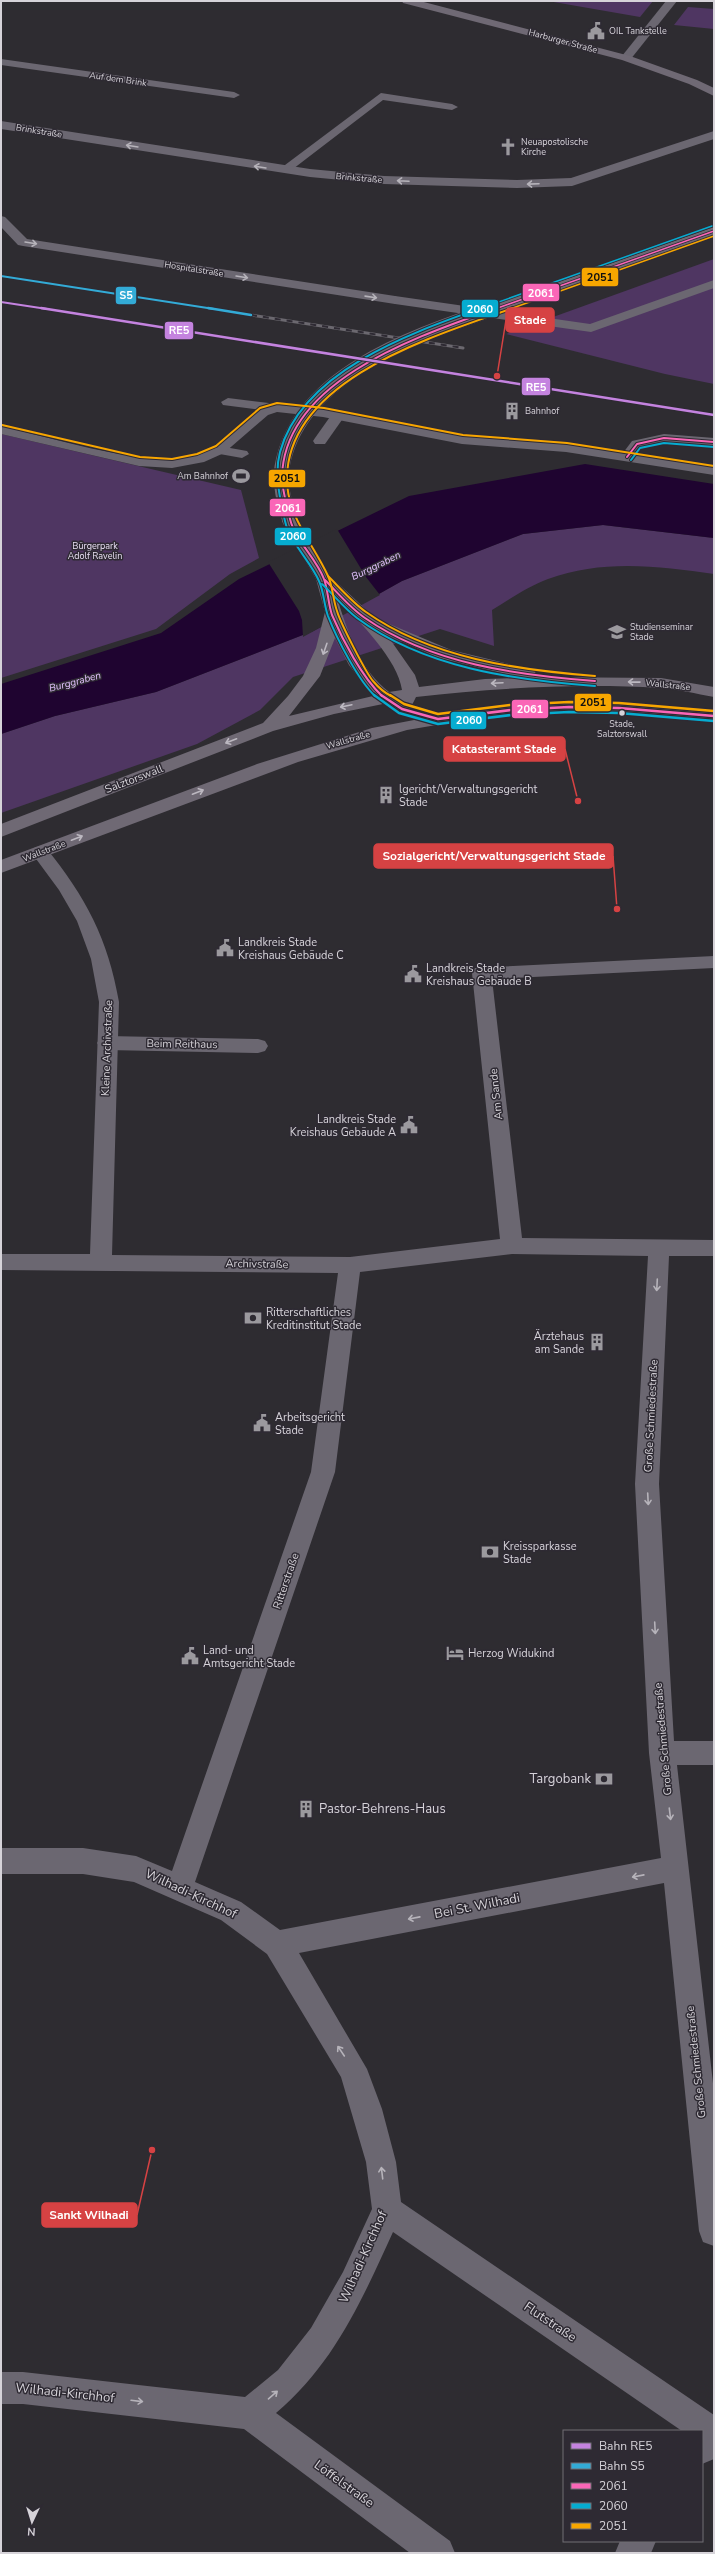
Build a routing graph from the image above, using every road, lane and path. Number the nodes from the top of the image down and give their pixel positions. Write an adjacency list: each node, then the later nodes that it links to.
1 (407, 1): 3 (main road, Harburger Straße)
2 (672, 1): 3 (street)
3 (626, 58): 6 (main road, Harburger Straße)
4 (1, 62): 7 (street, Auf dem Brink)
5 (370, 88): 8 (lane)
6 (714, 93)
7 (234, 95)
8 (381, 96): 9 (lane); 12 (lane)
9 (452, 107)
10 (1, 125): 12 (street, Brinkstraße, one-way to 10)
11 (714, 135): 12 (street, Brinkstraße, one-way to 12)
12 (286, 170)
13 (1, 220): 16 (street, Hospitalstraße, one-way to 16)
14 (714, 231): 27 (main road, bridge)
15 (714, 284): 16 (lane)
16 (395, 300)
17 (228, 402): 18 (lane)
18 (277, 408): 19 (street); 23 (street)
19 (337, 416): 21 (lane); 25 (street)
20 (1, 430): 23 (street)
21 (320, 440)
22 (714, 442): 25 (lane)
23 (219, 450): 24 (lane)
24 (242, 454)
25 (627, 457): 26 (street)
26 (714, 471)
27 (324, 579): 28 (main road); 29 (main road)
28 (332, 614): 33 (main road); 37 (main road, one-way to 37)
29 (369, 621): 30 (main road); 32 (main road)
30 (564, 681): 31 (main road, Wallstraße, one-way to 30); 32 (main road, Wallstraße, one-way to 32)
31 (714, 692)
32 (410, 693): 33 (main road, Wallstraße); 34 (main road)
33 (384, 698): 34 (main road); 37 (main road, Wallstraße, one-way to 37)
34 (402, 709): 36 (main road); 38 (main road)
35 (714, 716): 36 (main road, Wallstraße)
36 (438, 719): 38 (main road, Wallstraße)
37 (267, 727): 39 (main road, Salztorswall, one-way to 39)
38 (372, 733): 41 (main road, Wallstraße, one-way to 38)
39 (18, 824): 40 (main road, Salztorswall); 41 (main road)
40 (1, 831)
41 (40, 852): 42 (main road, Wallstraße); 44 (street, Kleine Archivstraße)
42 (1, 867)
43 (714, 962): 46 (street, Am Sande)
44 (107, 1043): 45 (lane, Beim Reithaus); 50 (street, Kleine Archivstraße)
45 (258, 1046)
46 (512, 1246): 47 (street); 51 (street, Archivstraße)
47 (659, 1246): 48 (street); 52 (street, Große Schmiedestraße, one-way to 52)
48 (714, 1248)
49 (1, 1262): 50 (street, Archivstraße)
50 (100, 1262): 51 (street, Archivstraße)
51 (350, 1265): 56 (street, Ritterstraße)
52 (662, 1753): 53 (street); 55 (street, Große Schmiedestraße, one-way to 55)
53 (714, 1753)
54 (1, 1861): 56 (street, Wilhadi-Kirchhof)
55 (676, 1868): 57 (street, Bei St. Wilhadi, one-way to 57); 59 (street, Große Schmiedestraße)
56 (180, 1886): 57 (street, Wilhadi-Kirchhof)
57 (277, 1944): 58 (street, Wilhadi-Kirchhof, one-way to 57)
58 (387, 2210): 61 (street, Wilhadi-Kirchhof, one-way to 58); 62 (street, Flutstraße)
59 (714, 2231)
60 (1, 2388): 61 (street, Wilhadi-Kirchhof, one-way to 61)
61 (250, 2414): 65 (street, Löffelstraße)
62 (714, 2436): 63 (street)
63 (703, 2447)
64 (638, 2542): 66 (street)
65 (438, 2553)
66 (632, 2553)

